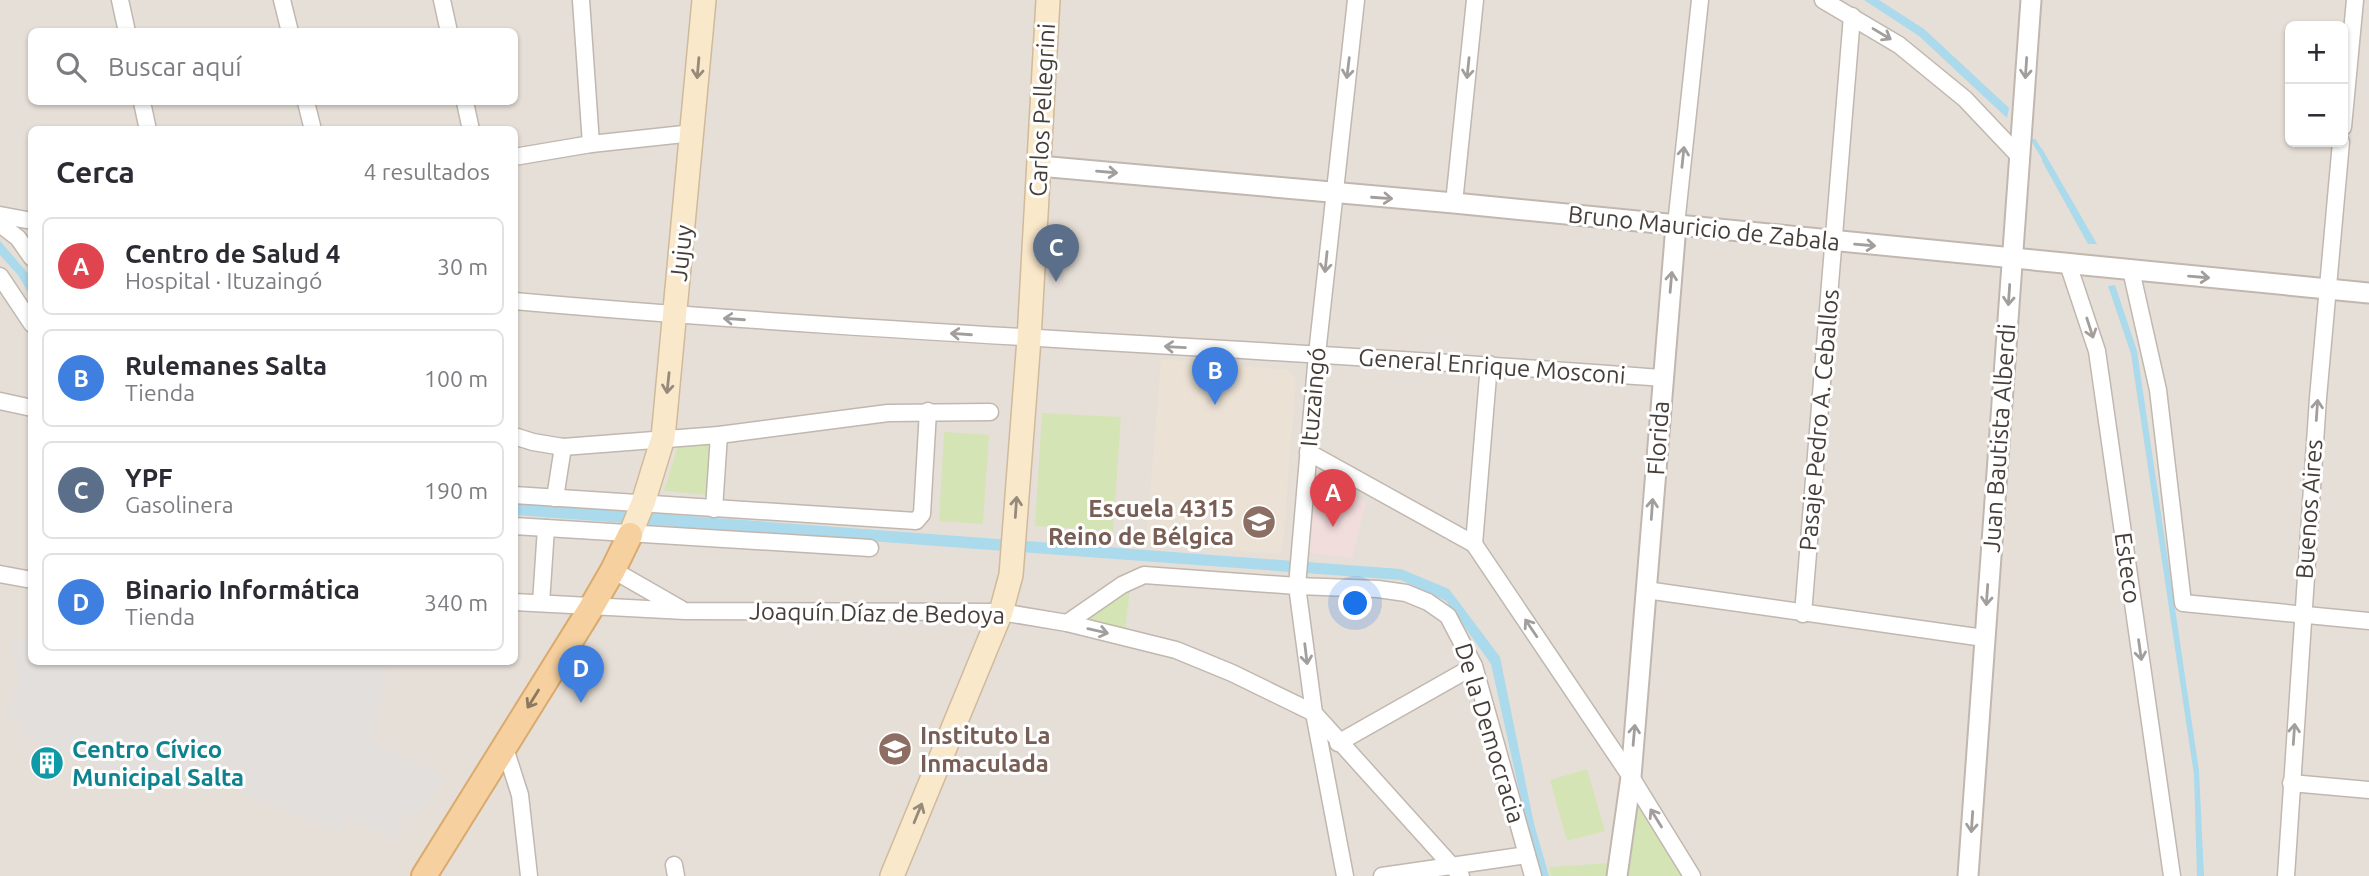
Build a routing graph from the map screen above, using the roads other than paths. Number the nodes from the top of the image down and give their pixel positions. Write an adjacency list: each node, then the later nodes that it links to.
1 (120, 0): 14 (street)
2 (282, 0): 15 (street)
3 (442, 0): 16 (street)
4 (581, 0): 25 (street)
5 (704, 0): 24 (main road, Jujuy, one-way to 24)
6 (1048, 0): 29 (main road, Carlos Pellegrini)
7 (1356, 0): 30 (street, Ituzaingó, one-way to 30)
8 (1475, 0): 31 (street, one-way to 31)
9 (1700, 0): 35 (street, Florida, one-way to 9)
10 (1823, 0): 13 (street)
11 (2031, 0): 28 (street, Juan Bautista Alberdi, one-way to 28)
12 (2355, 0): 17 (street)
13 (1852, 16): 28 (street, one-way to 28); 36 (street, Pasaje Pedro A. Ceballos)
14 (126, 28)
15 (289, 28)
16 (448, 28)
17 (2347, 84)
18 (143, 105): 21 (street)
19 (307, 105): 22 (street)
20 (466, 105): 23 (street)
21 (147, 126)
22 (312, 126)
23 (470, 126)
24 (693, 133): 25 (street); 45 (main road, Jujuy)
25 (591, 144): 27 (street)
26 (2341, 147): 42 (street, Buenos Aires)
27 (518, 156)
28 (2019, 156): 38 (street, Juan Bautista Alberdi)
29 (1039, 166): 30 (street, Bruno Mauricio de Zabala, one-way to 30); 47 (main road, Carlos Pellegrini)
30 (1334, 194): 31 (street, Bruno Mauricio de Zabala, one-way to 31); 48 (street, Ituzaingó, one-way to 48)
31 (1454, 203): 35 (street, Bruno Mauricio de Zabala)
32 (0, 215): 33 (street)
33 (28, 220)
34 (0, 224): 37 (street)
35 (1676, 225): 36 (street, Bruno Mauricio de Zabala); 50 (street, Florida, one-way to 35)
36 (1833, 242): 38 (street, Bruno Mauricio de Zabala, one-way to 38); 79 (street, Pasaje Pedro A. Ceballos)
37 (28, 252)
38 (2012, 258): 39 (street, Bruno Mauricio de Zabala); 83 (street, Juan Bautista Alberdi, one-way to 83)
39 (2068, 264): 40 (street, Bruno Mauricio de Zabala); 102 (street, Esteco, one-way to 102)
40 (2131, 270): 42 (street, Bruno Mauricio de Zabala, one-way to 42); 80 (street, Esteco)
41 (0, 276): 46 (street)
42 (2327, 289): 43 (street, Bruno Mauricio de Zabala); 80 (street, Buenos Aires, one-way to 42)
43 (2369, 293)
44 (518, 302): 45 (street, General Enrique Mosconi)
45 (675, 316): 47 (street, General Enrique Mosconi, one-way to 45); 57 (main road, Jujuy, one-way to 57)
46 (28, 318)
47 (1029, 339): 48 (street, General Enrique Mosconi, one-way to 47); 78 (main road, Carlos Pellegrini, one-way to 47)
48 (1317, 354): 49 (street, General Enrique Mosconi); 59 (street, Ituzaingó)
49 (1489, 364): 50 (street, General Enrique Mosconi); 67 (street)
50 (1662, 378): 73 (street, Florida, one-way to 50)
51 (0, 401): 52 (street)
52 (28, 407)
53 (928, 411): 54 (street); 55 (street); 63 (street)
54 (990, 412)
55 (719, 435): 57 (street); 63 (street)
56 (518, 437): 58 (street)
57 (663, 438): 58 (street); 62 (main road, Jujuy)
58 (563, 447): 61 (street)
59 (1308, 452): 67 (street); 72 (street, Ituzaingó)
60 (518, 495): 61 (street)
61 (555, 498): 62 (street)
62 (643, 503): 63 (street); 66 (main road, Jujuy)
63 (714, 509)
64 (518, 526): 65 (street)
65 (546, 528): 66 (street); 75 (street)
66 (630, 535): 68 (street); 69 (main road)
67 (1474, 544): 88 (street, one-way to 67)
68 (870, 548)
69 (613, 570): 76 (main road); 77 (street)
70 (0, 574): 71 (street)
71 (28, 579)
72 (1297, 586): 82 (street, De la Democracia); 84 (street, De la Democracia); 85 (street, Ituzaingó, one-way to 85)
73 (1646, 590): 79 (street); 88 (street, Florida, one-way to 73)
74 (518, 602): 75 (street, Joaquín Díaz de Bedoya)
75 (541, 603): 76 (street, Joaquín Díaz de Bedoya)
76 (591, 608): 77 (street, Joaquín Díaz de Bedoya); 87 (main road, one-way to 87)
77 (685, 611): 78 (street, Joaquín Díaz de Bedoya)
78 (1001, 612): 82 (street, Joaquín Díaz de Bedoya); 95 (main road, Carlos Pellegrini, one-way to 78)
79 (1803, 614): 83 (street)
80 (2301, 615): 81 (street); 89 (street, Buenos Aires, one-way to 80)
81 (2369, 621)
82 (1067, 623): 85 (street, Joaquín Díaz de Bedoya, one-way to 85)
83 (1984, 638): 101 (street, Juan Bautista Alberdi, one-way to 101)
84 (1474, 666): 86 (street); 91 (street, De la Democracia)
85 (1314, 713): 86 (street); 96 (street, Ituzaingó)
86 (1338, 743): 92 (street)
87 (504, 745): 93 (main road); 94 (street)
88 (1631, 777): 99 (street, Florida); 100 (street, one-way to 88)
89 (2291, 783): 90 (street); 103 (street, Buenos Aires)
90 (2369, 790)
91 (1528, 855): 92 (street); 98 (street, De la Democracia)
92 (1456, 871): 97 (street)
93 (424, 876)
94 (529, 876)
95 (892, 876)
96 (1345, 876)
97 (1382, 876)
98 (1533, 876)
99 (1617, 876)
100 (1692, 876)
101 (1968, 876)
102 (2172, 876)
103 (2286, 876)

